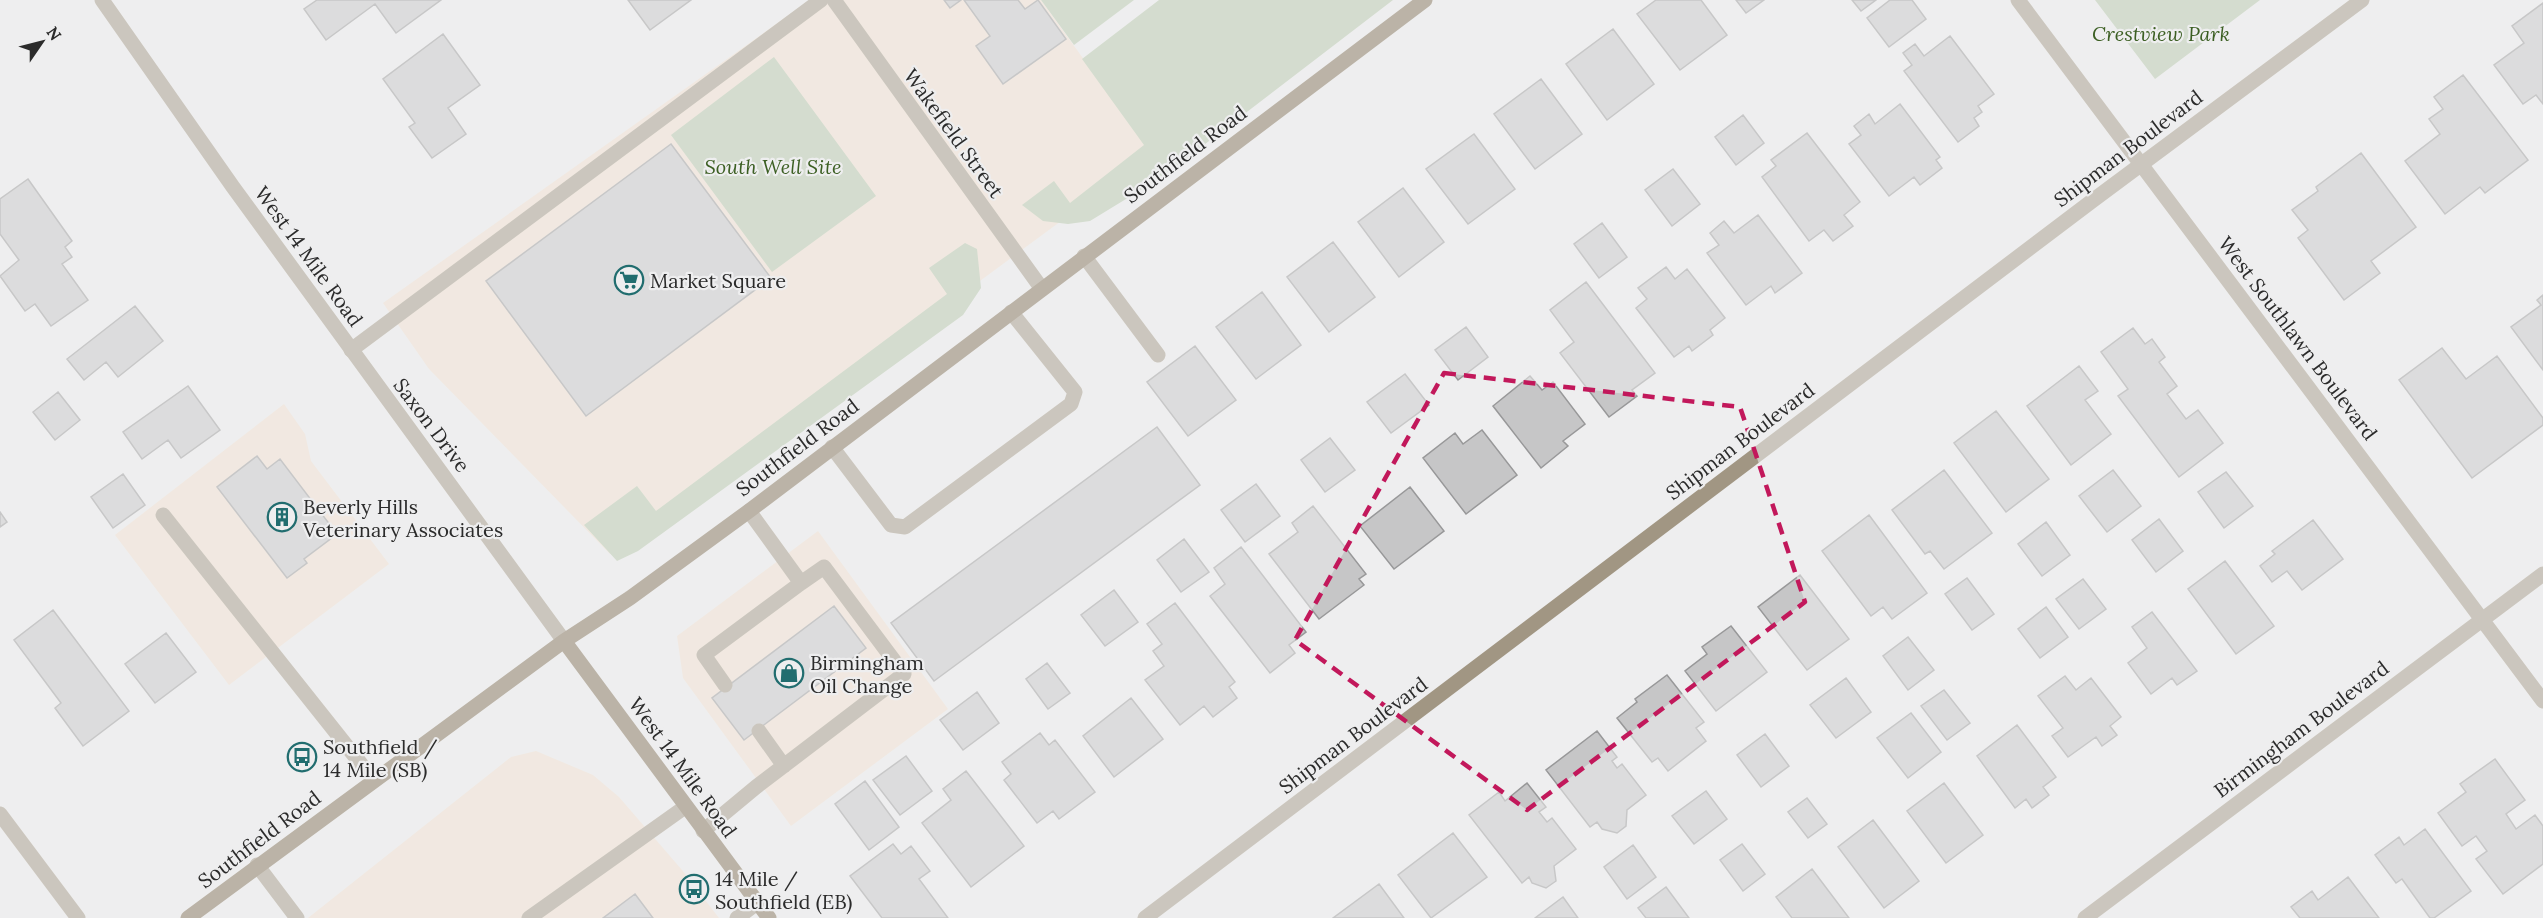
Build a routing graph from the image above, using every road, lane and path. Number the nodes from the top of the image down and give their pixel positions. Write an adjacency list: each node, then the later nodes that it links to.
1 (102, 0): 11 (street, West 14 Mile Road)
2 (820, 0): 11 (street)
3 (834, 0): 9 (street, Wakefield Street)
4 (1425, 0): 8 (main road, Southfield Road)
5 (2018, 0): 7 (street, West Southlawn Boulevard)
6 (2362, 0): 7 (street, Shipman Boulevard)
7 (2142, 164): 18 (street, West Southlawn Boulevard); 36 (street, Shipman Boulevard)
8 (1084, 256): 9 (main road, Southfield Road); 12 (street)
9 (1042, 288): 10 (main road, Southfield Road)
10 (1011, 312): 13 (main road, Southfield Road); 13 (street)
11 (351, 350): 19 (street, Saxon Drive)
12 (1158, 355)
13 (832, 447): 14 (main road, Southfield Road)
14 (749, 511): 17 (street); 19 (main road, Southfield Road)
15 (163, 515): 24 (street)
16 (2543, 573): 18 (street, Birmingham Boulevard)
17 (801, 583): 20 (street); 23 (street)
18 (2482, 619): 21 (street, West Southlawn Boulevard); 37 (street, Birmingham Boulevard)
19 (564, 641): 24 (main road, Southfield Road); 25 (main road, West 14 Mile Road)
20 (725, 685)
21 (2543, 701)
22 (759, 731): 23 (street)
23 (784, 766): 27 (street)
24 (374, 780): 28 (main road, Southfield Road)
25 (686, 807): 27 (main road, West 14 Mile Road); 33 (street)
26 (0, 814): 30 (street)
27 (703, 831): 29 (main road, West 14 Mile Road)
28 (257, 865): 31 (main road, Southfield Road); 32 (street)
29 (757, 903): 34 (street); 35 (main road, West 14 Mile Road)
30 (78, 918)
31 (188, 918)
32 (297, 918)
33 (529, 918)
34 (737, 918)
35 (769, 918)
36 (1145, 918)
37 (2085, 918)

